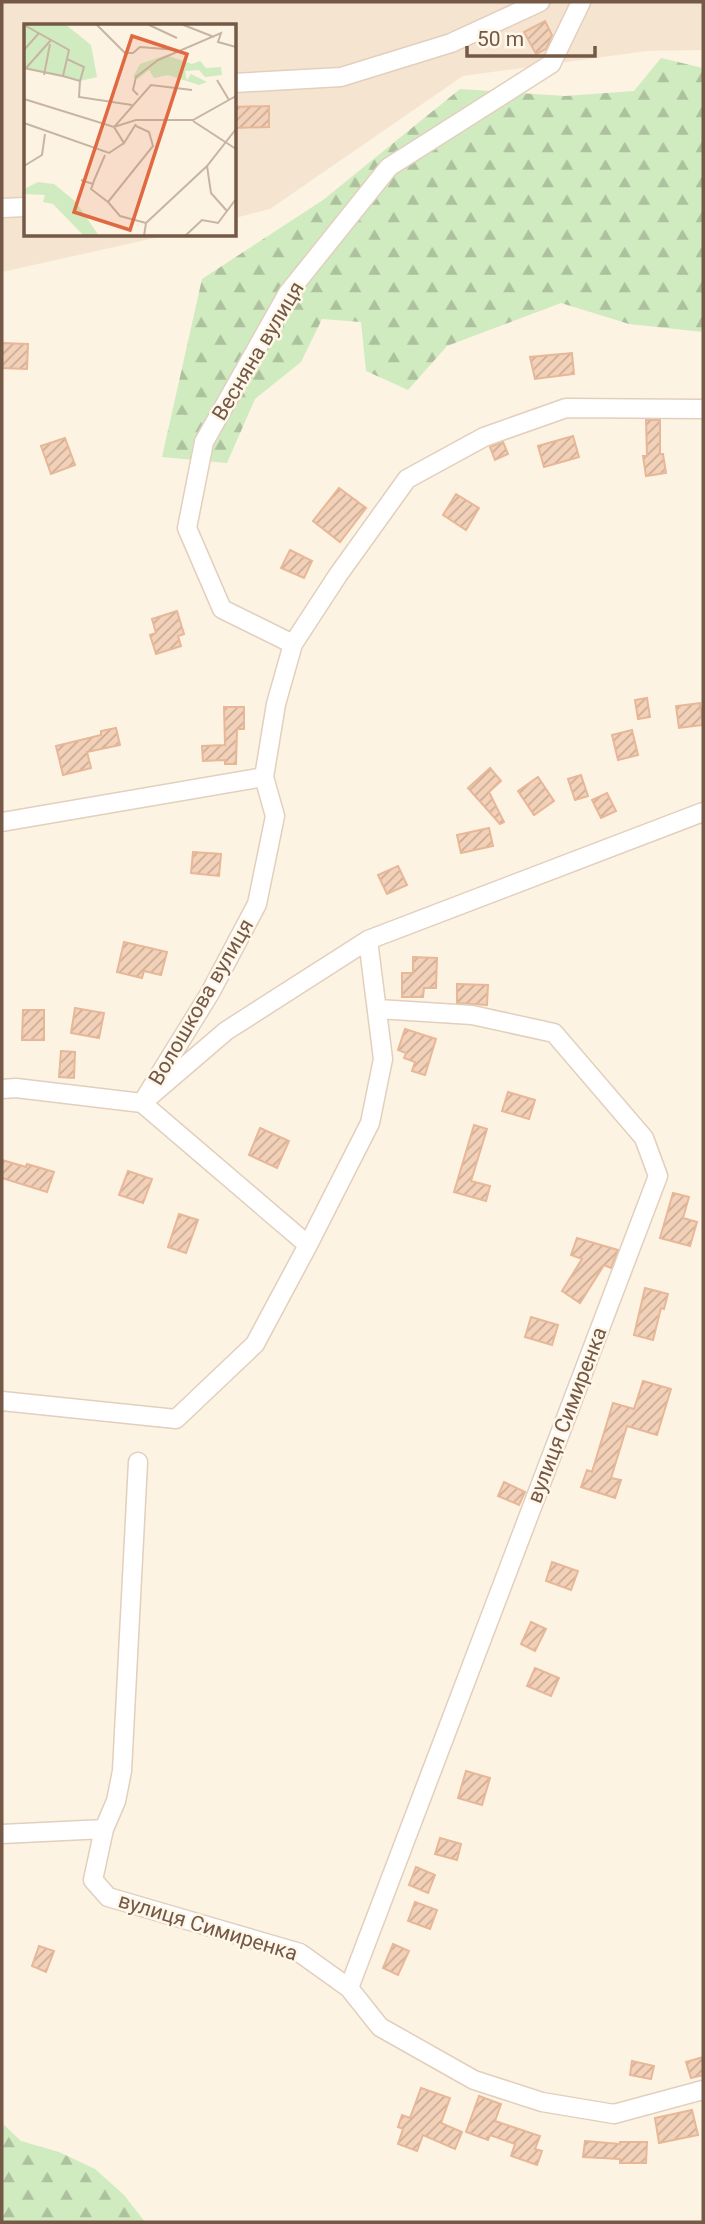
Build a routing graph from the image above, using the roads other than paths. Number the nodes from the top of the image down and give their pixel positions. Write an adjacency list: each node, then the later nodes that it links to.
1 (540, 2): 3 (street)
2 (581, 2): 7 (street, Весняна вулиця)
3 (236, 83)
4 (24, 207): 5 (street)
5 (2, 208)
6 (703, 409): 7 (street, Волошкова вулиця)
7 (293, 644): 8 (street, Волошкова вулиця)
8 (264, 777): 10 (street); 14 (street, Волошкова вулиця)
9 (703, 812): 11 (street, Волошкова вулиця)
10 (2, 822)
11 (368, 940): 12 (street); 14 (street, Волошкова вулиця)
12 (378, 1009): 15 (street); 20 (street, вулиця Симиренка)
13 (2, 1089): 14 (street, Волошкова вулиця)
14 (142, 1103): 15 (street, Волошкова вулиця)
15 (308, 1245): 16 (street)
16 (2, 1401)
17 (138, 1462): 18 (street)
18 (104, 1829): 19 (street); 20 (street, вулиця Симиренка)
19 (2, 1834)
20 (349, 1988): 21 (street, вулиця Симиренка)
21 (703, 2090)

